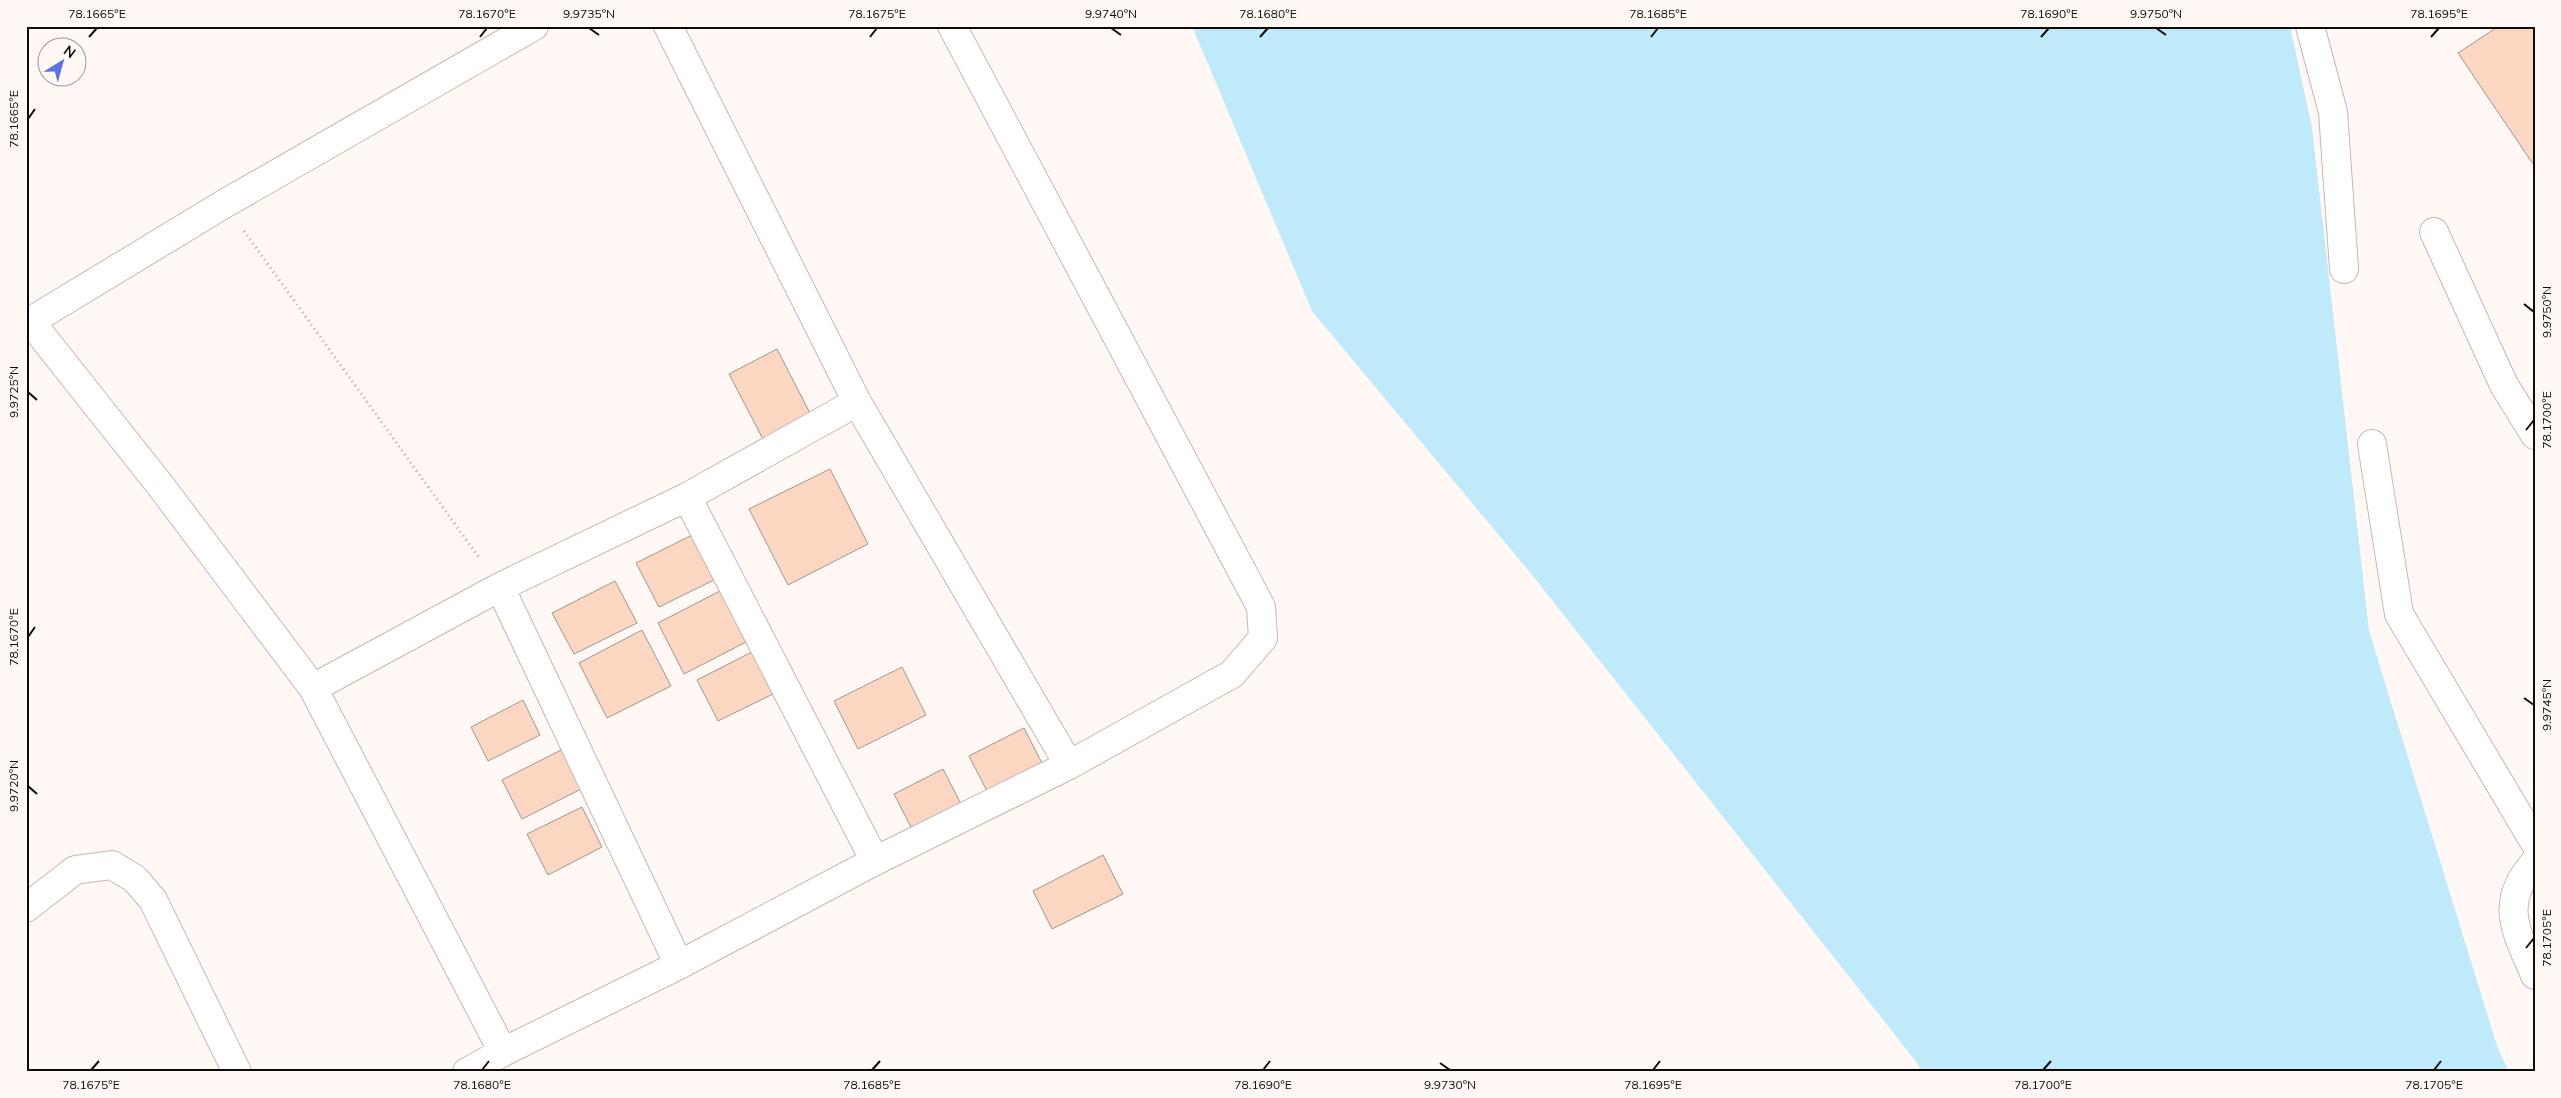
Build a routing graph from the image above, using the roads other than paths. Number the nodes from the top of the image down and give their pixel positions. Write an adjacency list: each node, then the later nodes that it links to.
1 (534, 26): 7 (street)
2 (668, 26): 8 (street)
3 (952, 26): 14 (street)
4 (2310, 26): 6 (street)
5 (2434, 232): 9 (street)
6 (2344, 269)
7 (28, 322): 13 (street)
8 (857, 402): 11 (street); 14 (street)
9 (2535, 435)
10 (2372, 444): 15 (street)
11 (686, 497): 12 (street); 16 (street)
12 (500, 587): 13 (street); 19 (street)
13 (313, 688): 21 (street)
14 (1069, 764): 16 (street)
15 (2535, 843)
16 (875, 861): 19 (street)
17 (2535, 862): 20 (street)
18 (31, 896): 22 (street)
19 (679, 965): 21 (street)
20 (2535, 975)
21 (503, 1052): 23 (street)
22 (237, 1072)
23 (467, 1072)

